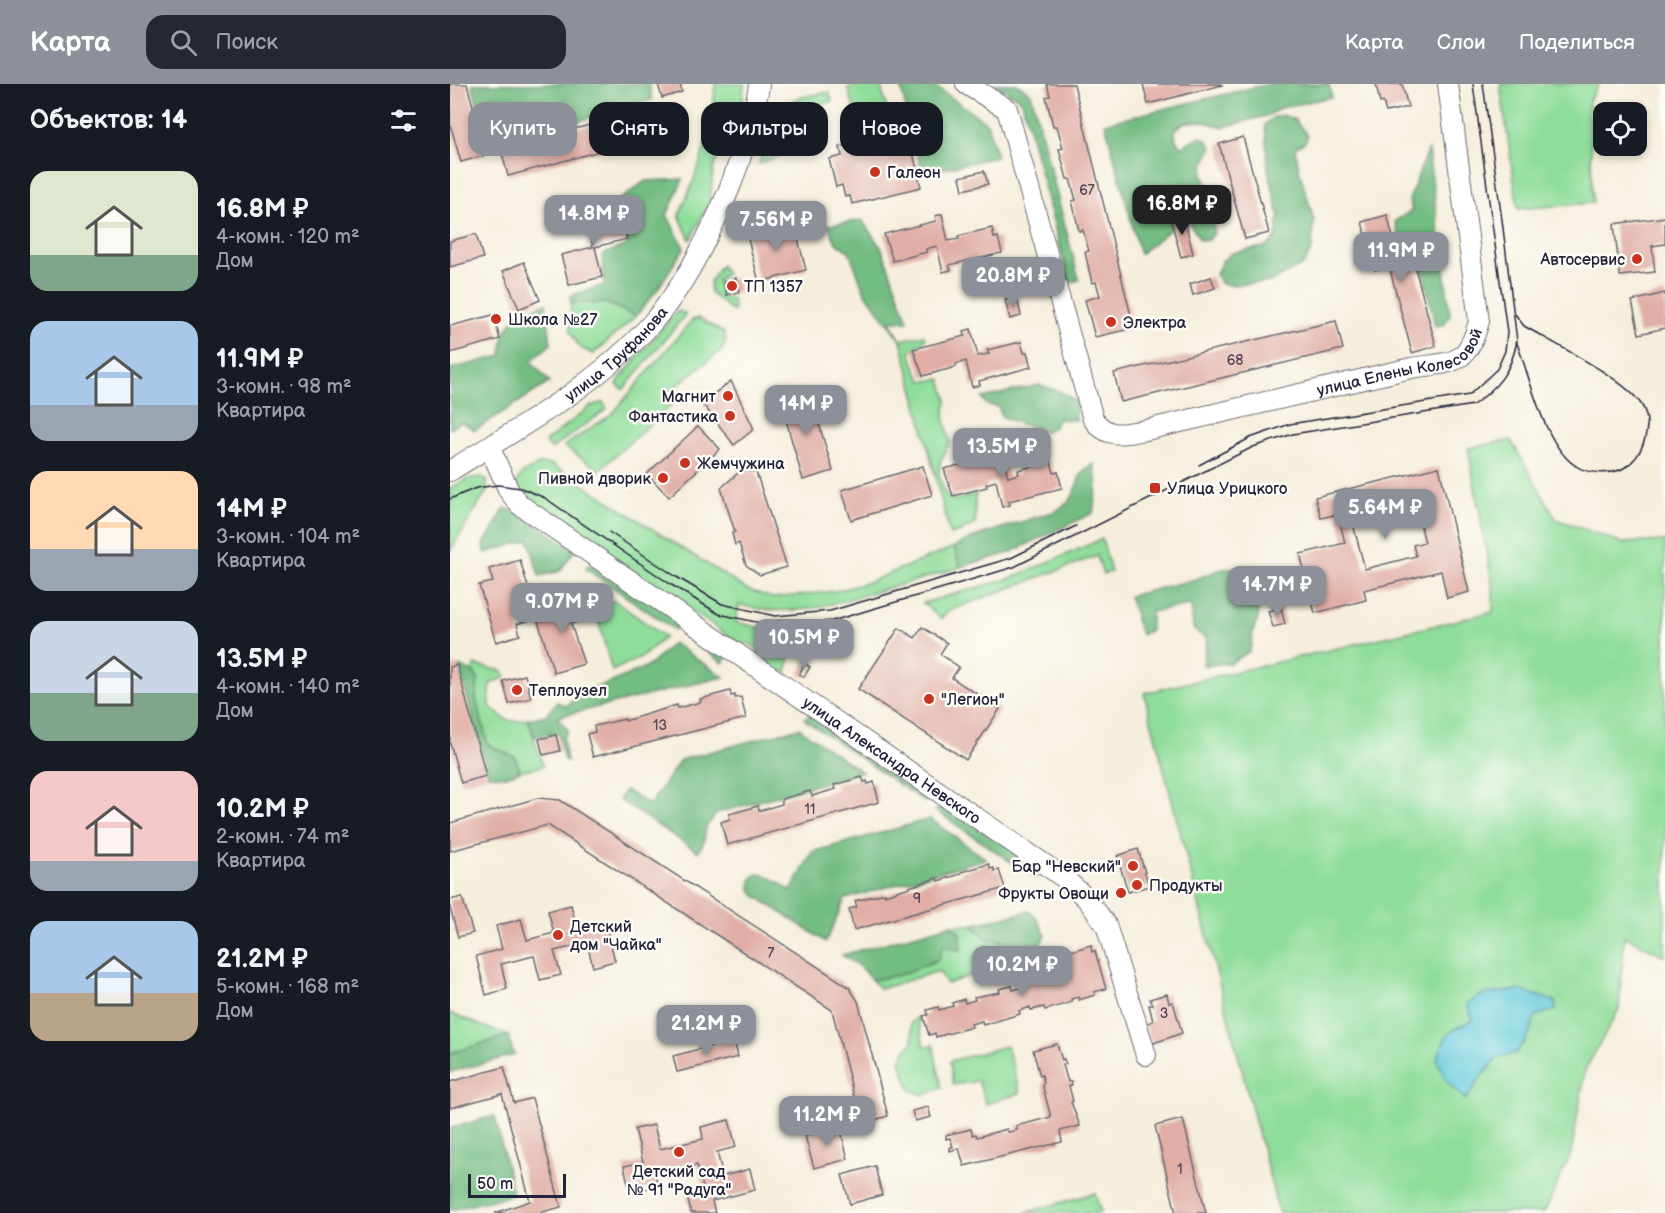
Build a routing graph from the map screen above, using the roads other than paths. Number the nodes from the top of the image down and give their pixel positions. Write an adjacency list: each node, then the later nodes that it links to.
1 (759, 84): 4 (street, улица Труфанова)
2 (966, 84): 3 (street, улица Елены Колесовой)
3 (1448, 84)
4 (489, 446): 5 (street, улица Труфанова); 6 (street, улица Александра Невского)
5 (450, 471)
6 (1146, 1055)

